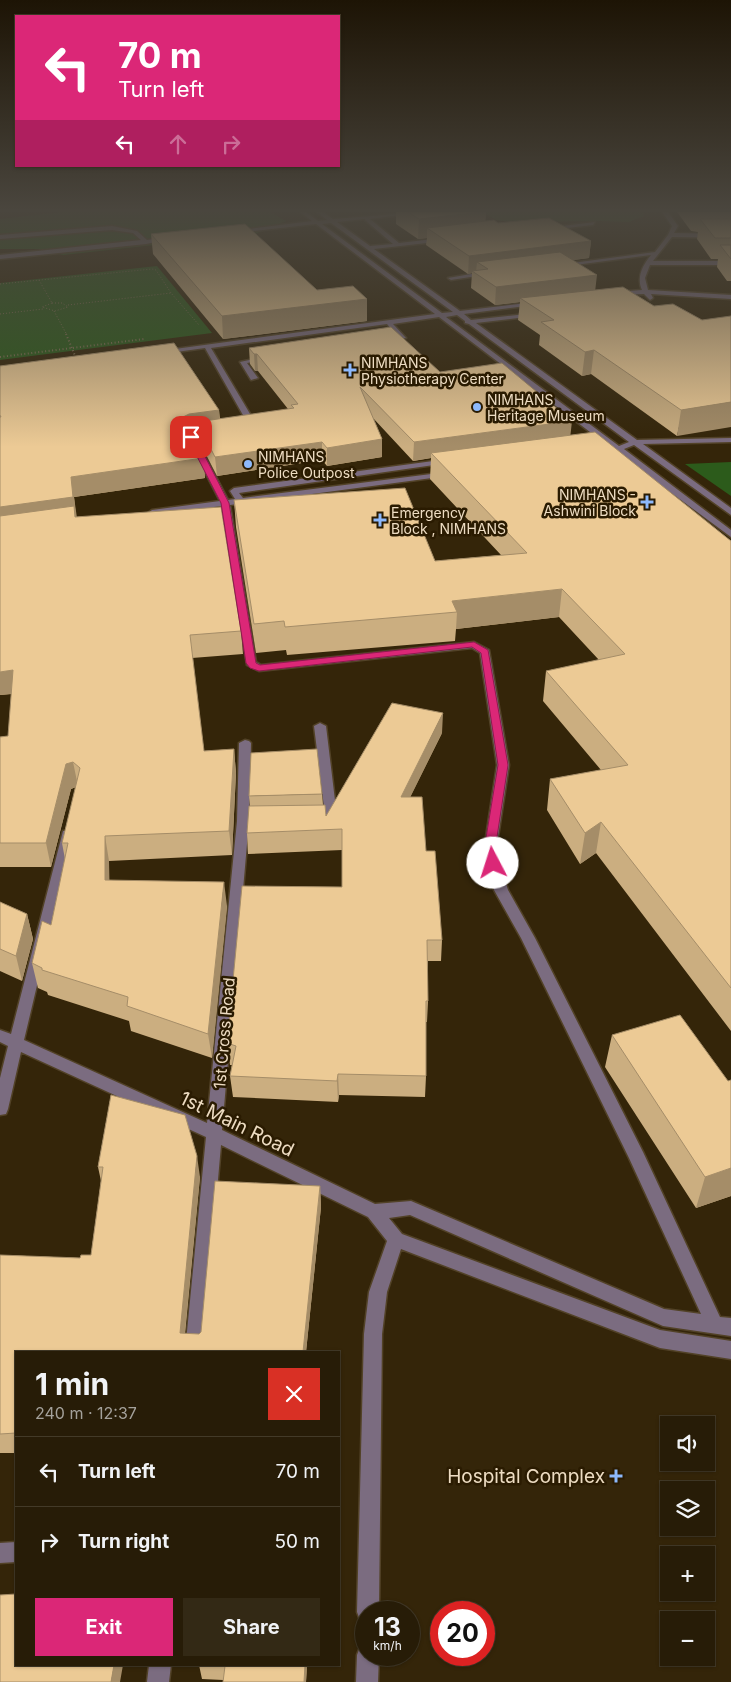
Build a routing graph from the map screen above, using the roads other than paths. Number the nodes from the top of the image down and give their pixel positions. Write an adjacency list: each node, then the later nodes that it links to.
1 (406, 290): 11 (street)
2 (427, 290): 9 (street)
3 (645, 292): 4 (street); 5 (street); 6 (street)
4 (611, 295)
5 (728, 296): 6 (street)
6 (652, 301): 8 (street)
7 (545, 302): 9 (street)
8 (643, 302)
9 (457, 313): 11 (street); 12 (street)
10 (537, 314): 12 (street)
11 (440, 316): 13 (street); 14 (street)
12 (470, 322): 14 (street); 23 (street)
13 (389, 323): 15 (street); 16 (street)
14 (451, 324): 24 (street)
15 (376, 341)
16 (207, 346): 17 (street); 20 (street)
17 (151, 353)
18 (277, 356): 19 (street)
19 (254, 378)
20 (247, 430)
21 (228, 432): 34 (street)
22 (731, 433): 28 (street)
23 (624, 434): 24 (street); 27 (street)
24 (604, 439): 26 (street); 29 (street)
25 (731, 440): 28 (street)
26 (595, 441)
27 (635, 442): 28 (street); 29 (street); 35 (street)
28 (645, 443)
29 (618, 449): 30 (street); 37 (street)
30 (590, 453)
31 (458, 460): 33 (street)
32 (458, 472): 33 (street)
33 (240, 501): 34 (street)
34 (225, 503): 36 (street); 48 (street)
35 (731, 512)
36 (146, 514)
37 (731, 534)
38 (320, 726): 40 (street)
39 (246, 743): 45 (street, 1st Cross Road)
40 (315, 820)
41 (70, 821): 43 (street)
42 (0, 1036): 43 (street, 1st Main Road)
43 (17, 1044): 44 (street); 45 (street, 1st Main Road)
44 (0, 1109)
45 (215, 1134): 46 (street, 1st Main Road); 50 (street, 1st Cross Road)
46 (374, 1212): 47 (street); 48 (street)
47 (396, 1239): 49 (street); 53 (street)
48 (723, 1326)
49 (731, 1350)
50 (194, 1351)
51 (15, 1552): 52 (street)
52 (0, 1553)
53 (368, 1601)
54 (160, 1666): 56 (street)
55 (368, 1666): 57 (street)
56 (158, 1682)
57 (367, 1682)

